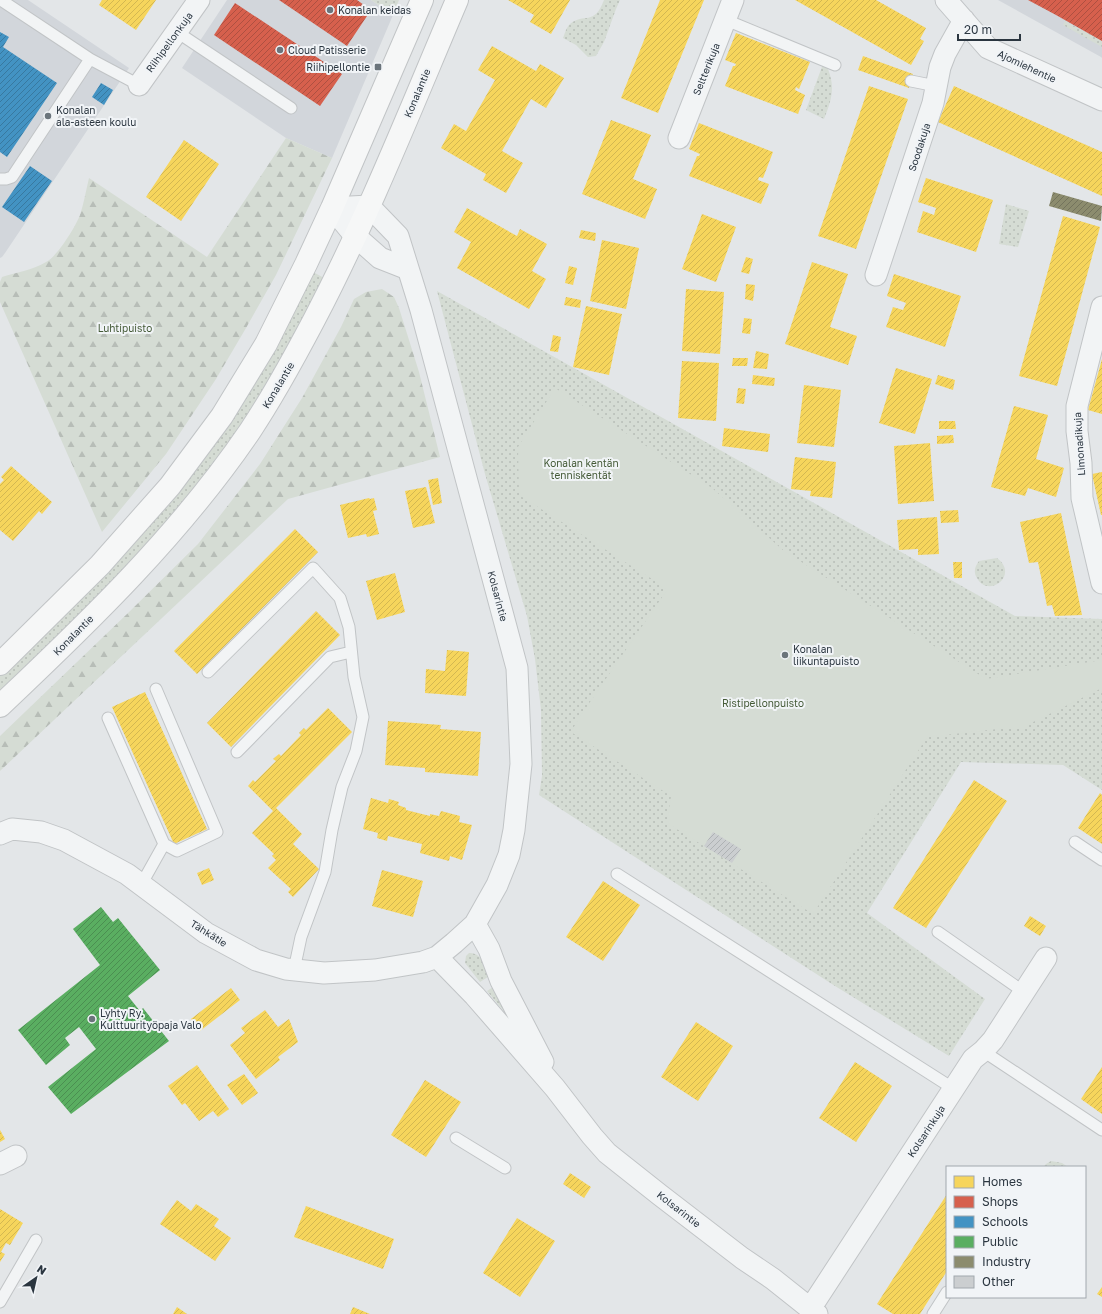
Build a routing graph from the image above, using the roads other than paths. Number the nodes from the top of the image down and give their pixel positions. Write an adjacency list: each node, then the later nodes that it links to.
1 (1, 0): 10 (lane)
2 (199, 0): 9 (street, Riihipellonkuja)
3 (422, 0): 20 (main road)
4 (457, 0): 19 (main road, Konalantie)
5 (733, 0): 7 (street, Seltterikuja)
6 (946, 0): 8 (street, Ajomiehentie)
7 (726, 20): 11 (lane); 17 (street, Seltterikuja)
8 (964, 20): 14 (street, Soodakuja); 15 (street, Ajomiehentie)
9 (176, 32): 13 (street, Riihipellonkuja); 16 (lane)
10 (90, 59): 13 (lane); 18 (lane)
11 (835, 65)
12 (911, 81): 14 (lane)
13 (139, 84)
14 (936, 86): 23 (street, Soodakuja)
15 (1102, 100)
16 (291, 108)
17 (679, 138)
18 (0, 179)
19 (369, 206): 20 (street); 21 (main road, Konalantie); 22 (street, Kolsarintie)
20 (332, 208): 21 (street); 27 (main road)
21 (355, 236): 22 (street); 30 (main road, Konalantie)
22 (408, 269): 39 (street, Kolsarintie)
23 (876, 275)
24 (1102, 307): 25 (street, Limonadikuja)
25 (1102, 583)
26 (351, 652): 28 (lane); 32 (lane); 43 (lane)
27 (0, 664)
28 (208, 672)
29 (156, 690): 35 (lane)
30 (0, 706)
31 (108, 718): 35 (lane)
32 (237, 752)
33 (0, 834): 38 (street, Tähkätie)
34 (1075, 842): 36 (lane)
35 (164, 844): 38 (lane)
36 (1102, 860)
37 (617, 874): 47 (lane)
38 (141, 885): 43 (street, Tähkätie)
39 (475, 924): 41 (street, Kolsarintie); 46 (street, Kolsarintie)
40 (938, 932): 44 (lane)
41 (437, 957): 43 (street, Tähkätie); 46 (street, Kolsarintie)
42 (1046, 958): 44 (street, Kolsarinkuja)
43 (294, 970)
44 (1024, 992): 45 (street, Kolsarinkuja)
45 (983, 1051): 47 (street, Kolsarinkuja); 48 (lane)
46 (556, 1088): 54 (street, Kolsarintie)
47 (954, 1089): 54 (street, Kolsarinkuja)
48 (1102, 1130)
49 (456, 1138): 50 (lane)
50 (504, 1168)
51 (36, 1240): 53 (lane)
52 (946, 1294): 55 (lane)
53 (0, 1302)
54 (814, 1311)
55 (933, 1314)

